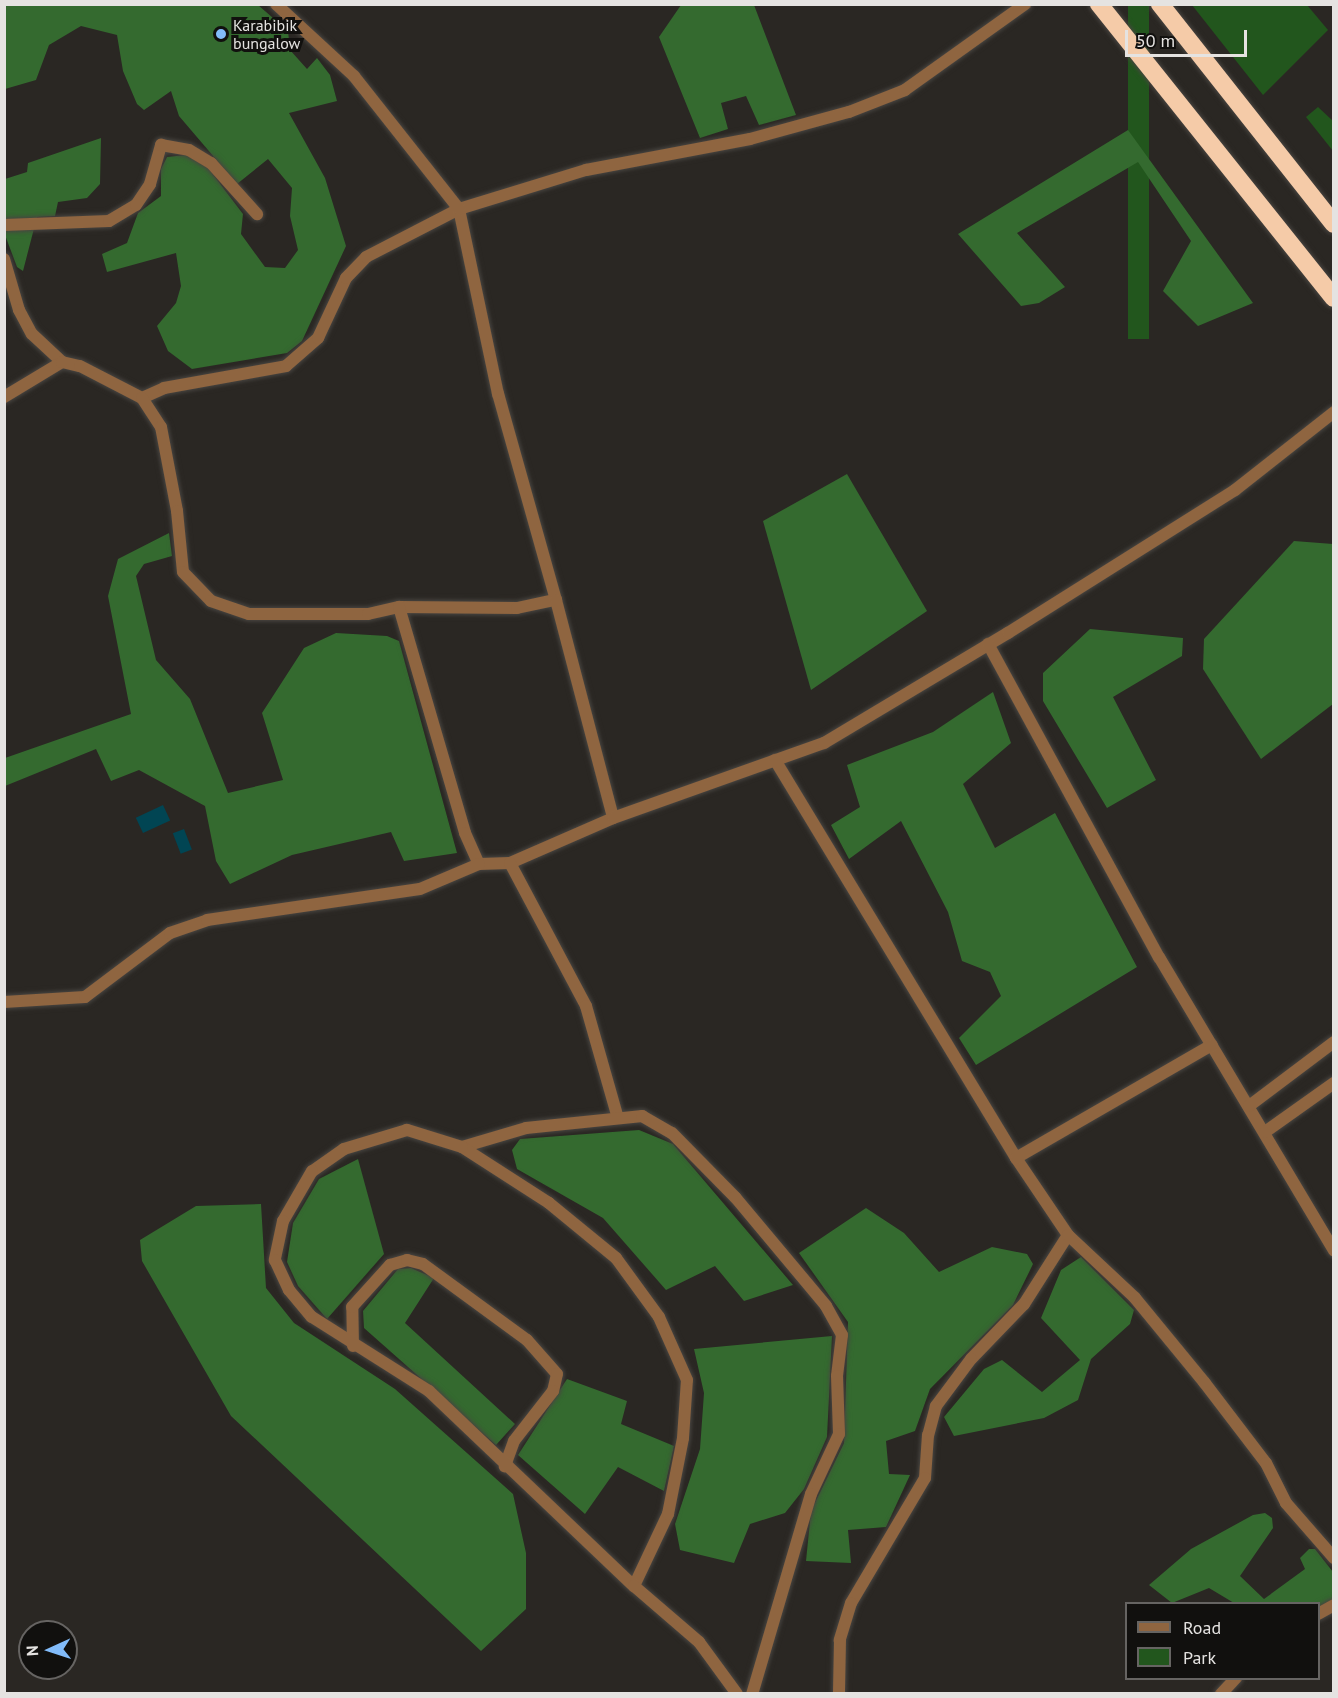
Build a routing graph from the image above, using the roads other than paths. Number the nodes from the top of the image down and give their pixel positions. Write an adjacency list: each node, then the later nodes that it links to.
1 (276, 4): 5 (street)
2 (1026, 4): 5 (street)
3 (1099, 4): 10 (highway)
4 (1160, 4): 7 (highway)
5 (459, 209): 13 (street); 15 (street)
6 (257, 214): 8 (street)
7 (1334, 224)
8 (4, 225)
9 (4, 259): 11 (street)
10 (1334, 298)
11 (62, 362): 12 (street); 13 (street)
12 (4, 397)
13 (142, 398): 16 (street)
14 (1334, 412): 17 (street)
15 (556, 600): 16 (street); 19 (street)
16 (399, 607): 21 (street)
17 (988, 644): 18 (street); 24 (street)
18 (775, 760): 19 (street); 30 (street)
19 (612, 818): 20 (street)
20 (510, 863): 21 (street); 27 (street)
21 (479, 864): 22 (street)
22 (4, 1002)
23 (1334, 1042): 26 (street)
24 (1212, 1045): 26 (street); 30 (street)
25 (1334, 1083): 28 (street)
26 (1249, 1106): 28 (street)
27 (618, 1118): 29 (street); 41 (street)
28 (1265, 1132): 32 (street)
29 (462, 1147): 33 (street); 36 (street)
30 (1016, 1158): 31 (street)
31 (1068, 1235): 35 (street); 42 (street)
32 (1334, 1251)
33 (353, 1346): 34 (street); 34 (street)
34 (505, 1466): 36 (street)
35 (1334, 1558)
36 (634, 1586): 40 (street)
37 (1334, 1605): 38 (street)
38 (1320, 1613)
39 (1234, 1680): 43 (street)
40 (737, 1694)
41 (752, 1694)
42 (839, 1694)
43 (1221, 1694)

